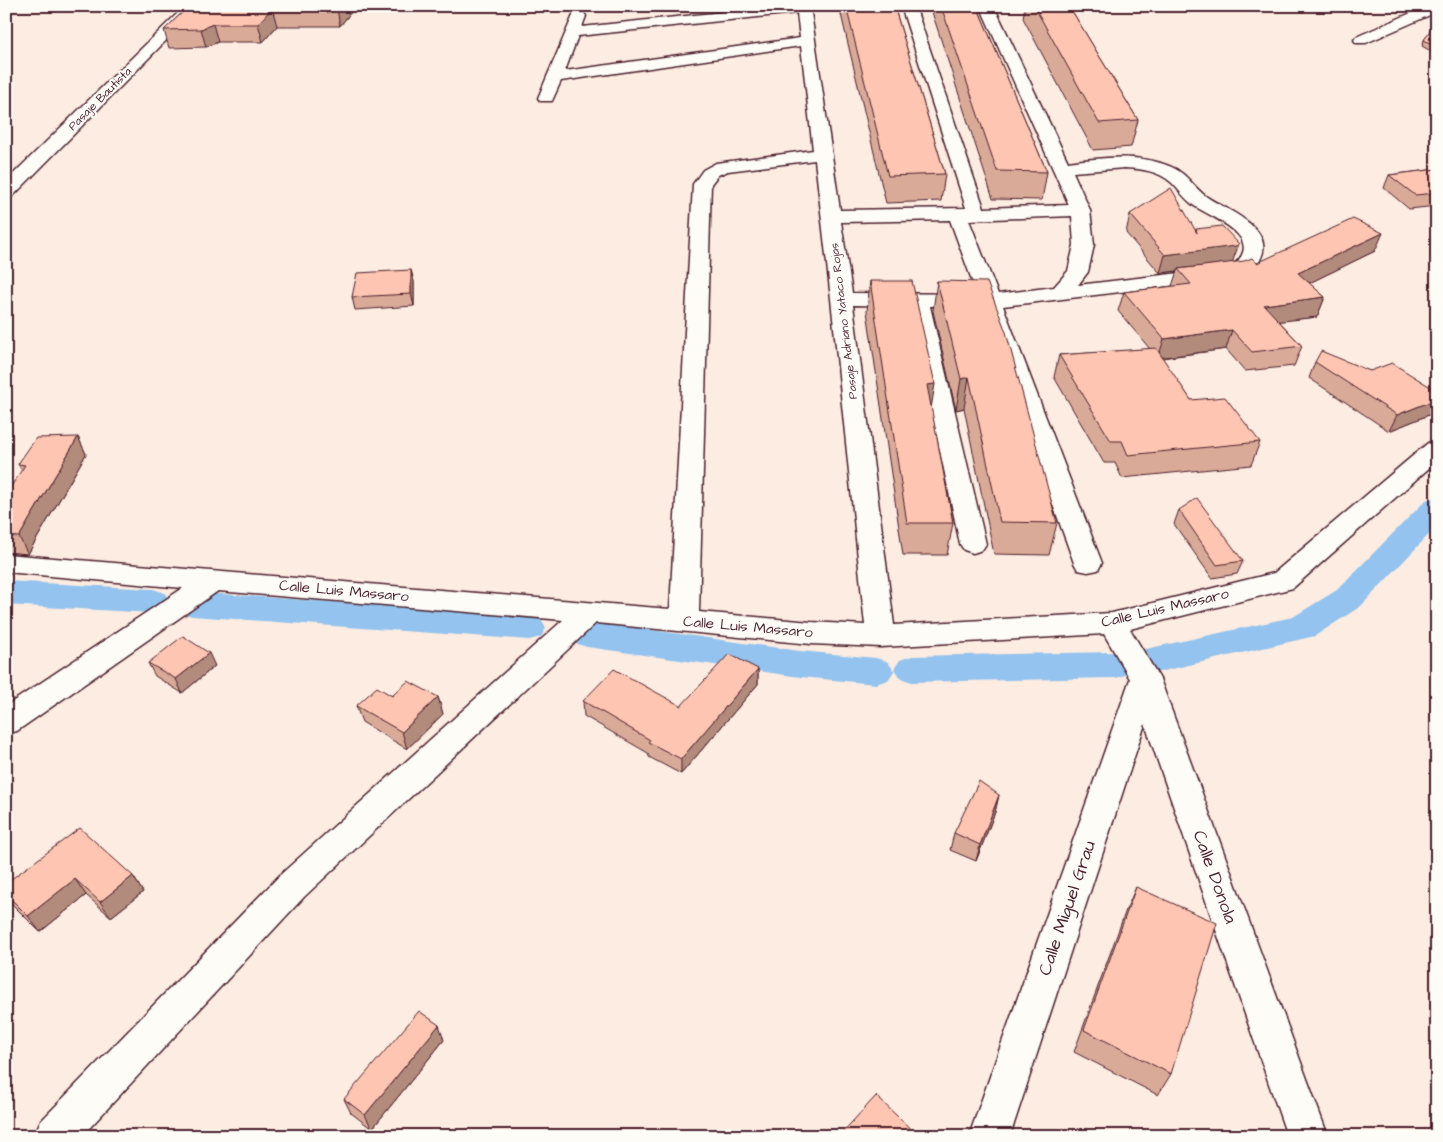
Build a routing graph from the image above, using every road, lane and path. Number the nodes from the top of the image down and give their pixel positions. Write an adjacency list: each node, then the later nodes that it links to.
1 (193, 6): 16 (street, Pasaje Bautista)
2 (908, 6): 18 (street)
3 (987, 6): 15 (street)
4 (803, 7): 7 (street); 10 (street, Pasaje Adriano Yataco Rojas)
5 (1429, 11): 9 (street)
6 (579, 16): 8 (street)
7 (716, 17): 8 (street); 11 (street)
8 (573, 32): 12 (street)
9 (1360, 40)
10 (807, 41): 11 (street); 14 (street, Pasaje Adriano Yataco Rojas)
11 (717, 54): 12 (street)
12 (555, 77): 13 (street)
13 (546, 98)
14 (822, 154): 19 (street, Pasaje Adriano Yataco Rojas); 30 (street)
15 (1063, 168): 17 (street); 20 (street)
16 (6, 192)
17 (1081, 210): 18 (street); 20 (street)
18 (967, 215): 19 (street); 23 (street)
19 (831, 216): 21 (street, Pasaje Adriano Yataco Rojas)
20 (1060, 293): 23 (street)
21 (842, 299): 22 (street); 32 (street, Pasaje Adriano Yataco Rojas)
22 (918, 300): 23 (street); 25 (street)
23 (991, 301): 27 (street)
24 (1435, 453): 31 (street, Calle Luis Massaro)
25 (973, 544)
26 (6, 563): 28 (street, Calle Luis Massaro)
27 (1088, 563)
28 (214, 580): 29 (street, Calle Luis Massaro); 34 (street)
29 (590, 612): 30 (street, Calle Luis Massaro); 35 (street)
30 (684, 621): 32 (street, Calle Luis Massaro)
31 (1112, 623): 32 (street, Calle Luis Massaro); 33 (street, Calle Donola)
32 (881, 636)
33 (1145, 680): 36 (street, Calle Miguel Grau); 37 (street, Calle Donola)
34 (6, 722)
35 (54, 1136)
36 (989, 1136)
37 (1308, 1136)

